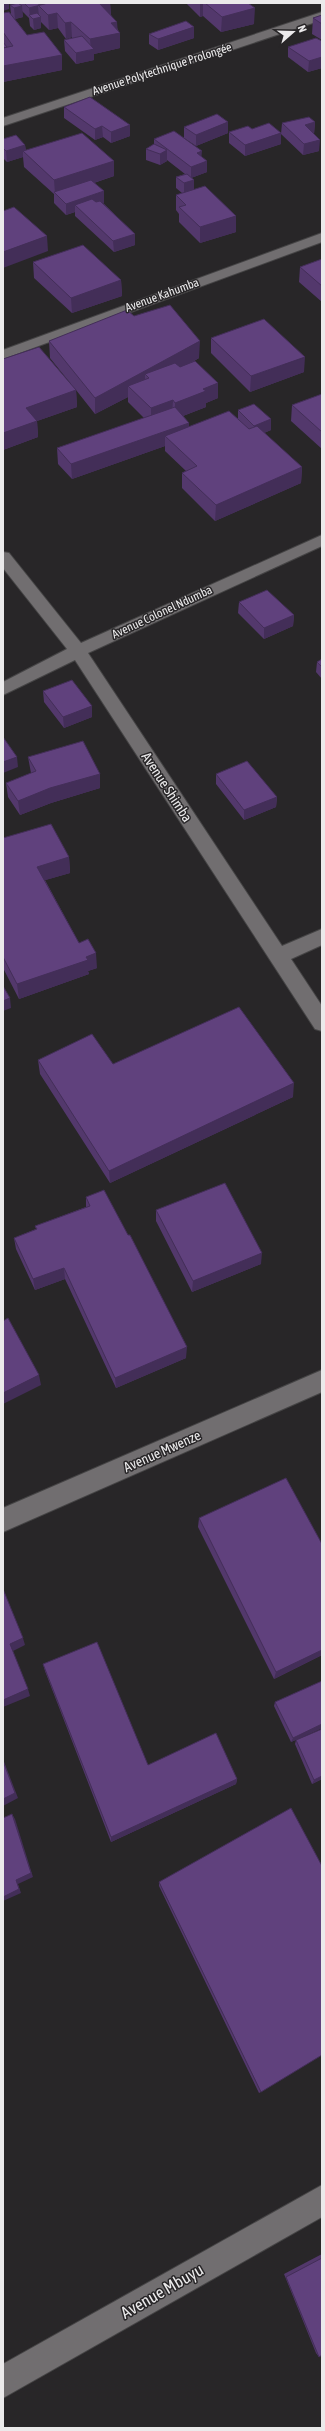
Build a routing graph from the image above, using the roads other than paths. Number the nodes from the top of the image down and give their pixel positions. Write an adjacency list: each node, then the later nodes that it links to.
1 (322, 16): 2 (street, Avenue Polytechnique Prolongée)
2 (3, 122)
3 (322, 237): 4 (street, Avenue Kahumba)
4 (3, 355)
5 (322, 540): 7 (street, Avenue Colonel Ndumba)
6 (3, 558): 7 (street, Avenue Shimba)
7 (78, 651): 8 (street, Avenue Colonel Ndumba); 10 (street, Avenue Shimba)
8 (3, 689)
9 (322, 937): 10 (street)
10 (278, 956): 11 (street, Avenue Shimba)
11 (322, 1023)
12 (322, 1381): 13 (street, Avenue Mwenze)
13 (3, 1520)
14 (322, 2200): 15 (street, Avenue Mbuyu)
15 (3, 2382)

